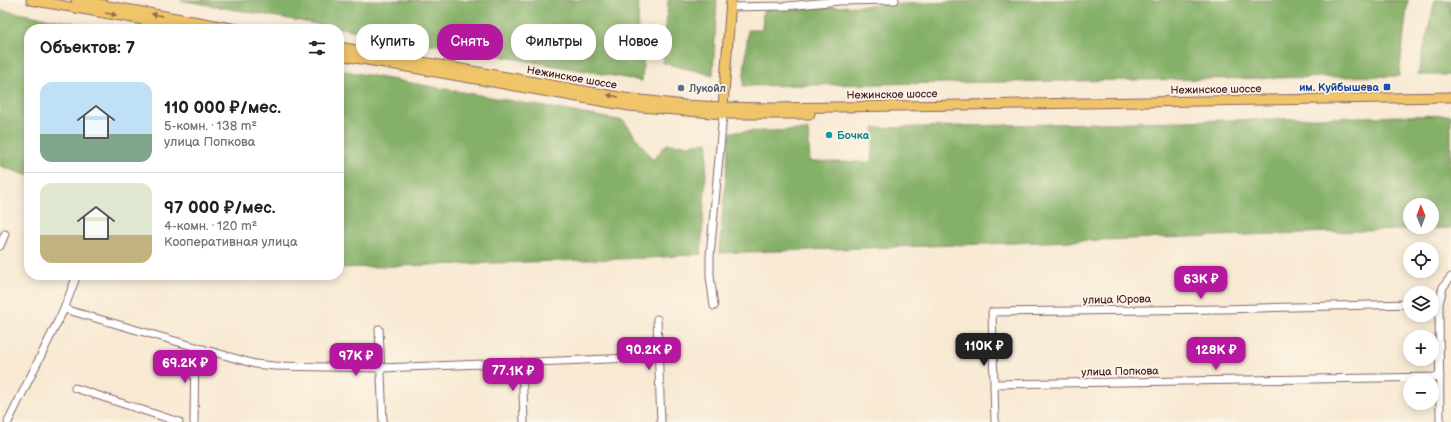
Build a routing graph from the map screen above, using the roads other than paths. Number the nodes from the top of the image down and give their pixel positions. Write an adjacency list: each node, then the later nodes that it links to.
1 (31, 0): 6 (main road, one-way to 6)
2 (76, 0): 7 (main road, one-way to 2)
3 (895, 0): 4 (street)
4 (839, 1): 5 (street)
5 (730, 4): 12 (main road)
6 (166, 24)
7 (209, 24)
8 (344, 48): 12 (main road, Нежинское шоссе, one-way to 8)
9 (344, 56): 12 (main road, Нежинское шоссе)
10 (1451, 97): 12 (main road, Нежинское шоссе)
11 (1451, 103): 12 (main road, Нежинское шоссе)
12 (723, 111): 19 (street)
13 (5, 234): 14 (street)
14 (0, 246)
15 (1451, 277): 17 (street)
16 (75, 280): 20 (street)
17 (1439, 297)
18 (1403, 304): 29 (street, улица Юрова)
19 (714, 306)
20 (64, 309): 24 (street); 31 (street)
21 (657, 319): 25 (street)
22 (1437, 322): 28 (street)
23 (379, 329): 27 (street)
24 (195, 347): 27 (street); 33 (street)
25 (658, 357): 26 (street); 36 (street)
26 (522, 362): 27 (street); 35 (street)
27 (381, 368): 34 (street)
28 (1440, 377): 29 (street, улица Попкова); 38 (street)
29 (994, 384): 37 (street)
30 (75, 388): 32 (street)
31 (8, 422)
32 (179, 422)
33 (194, 422)
34 (383, 422)
35 (524, 422)
36 (661, 422)
37 (995, 422)
38 (1440, 422)

